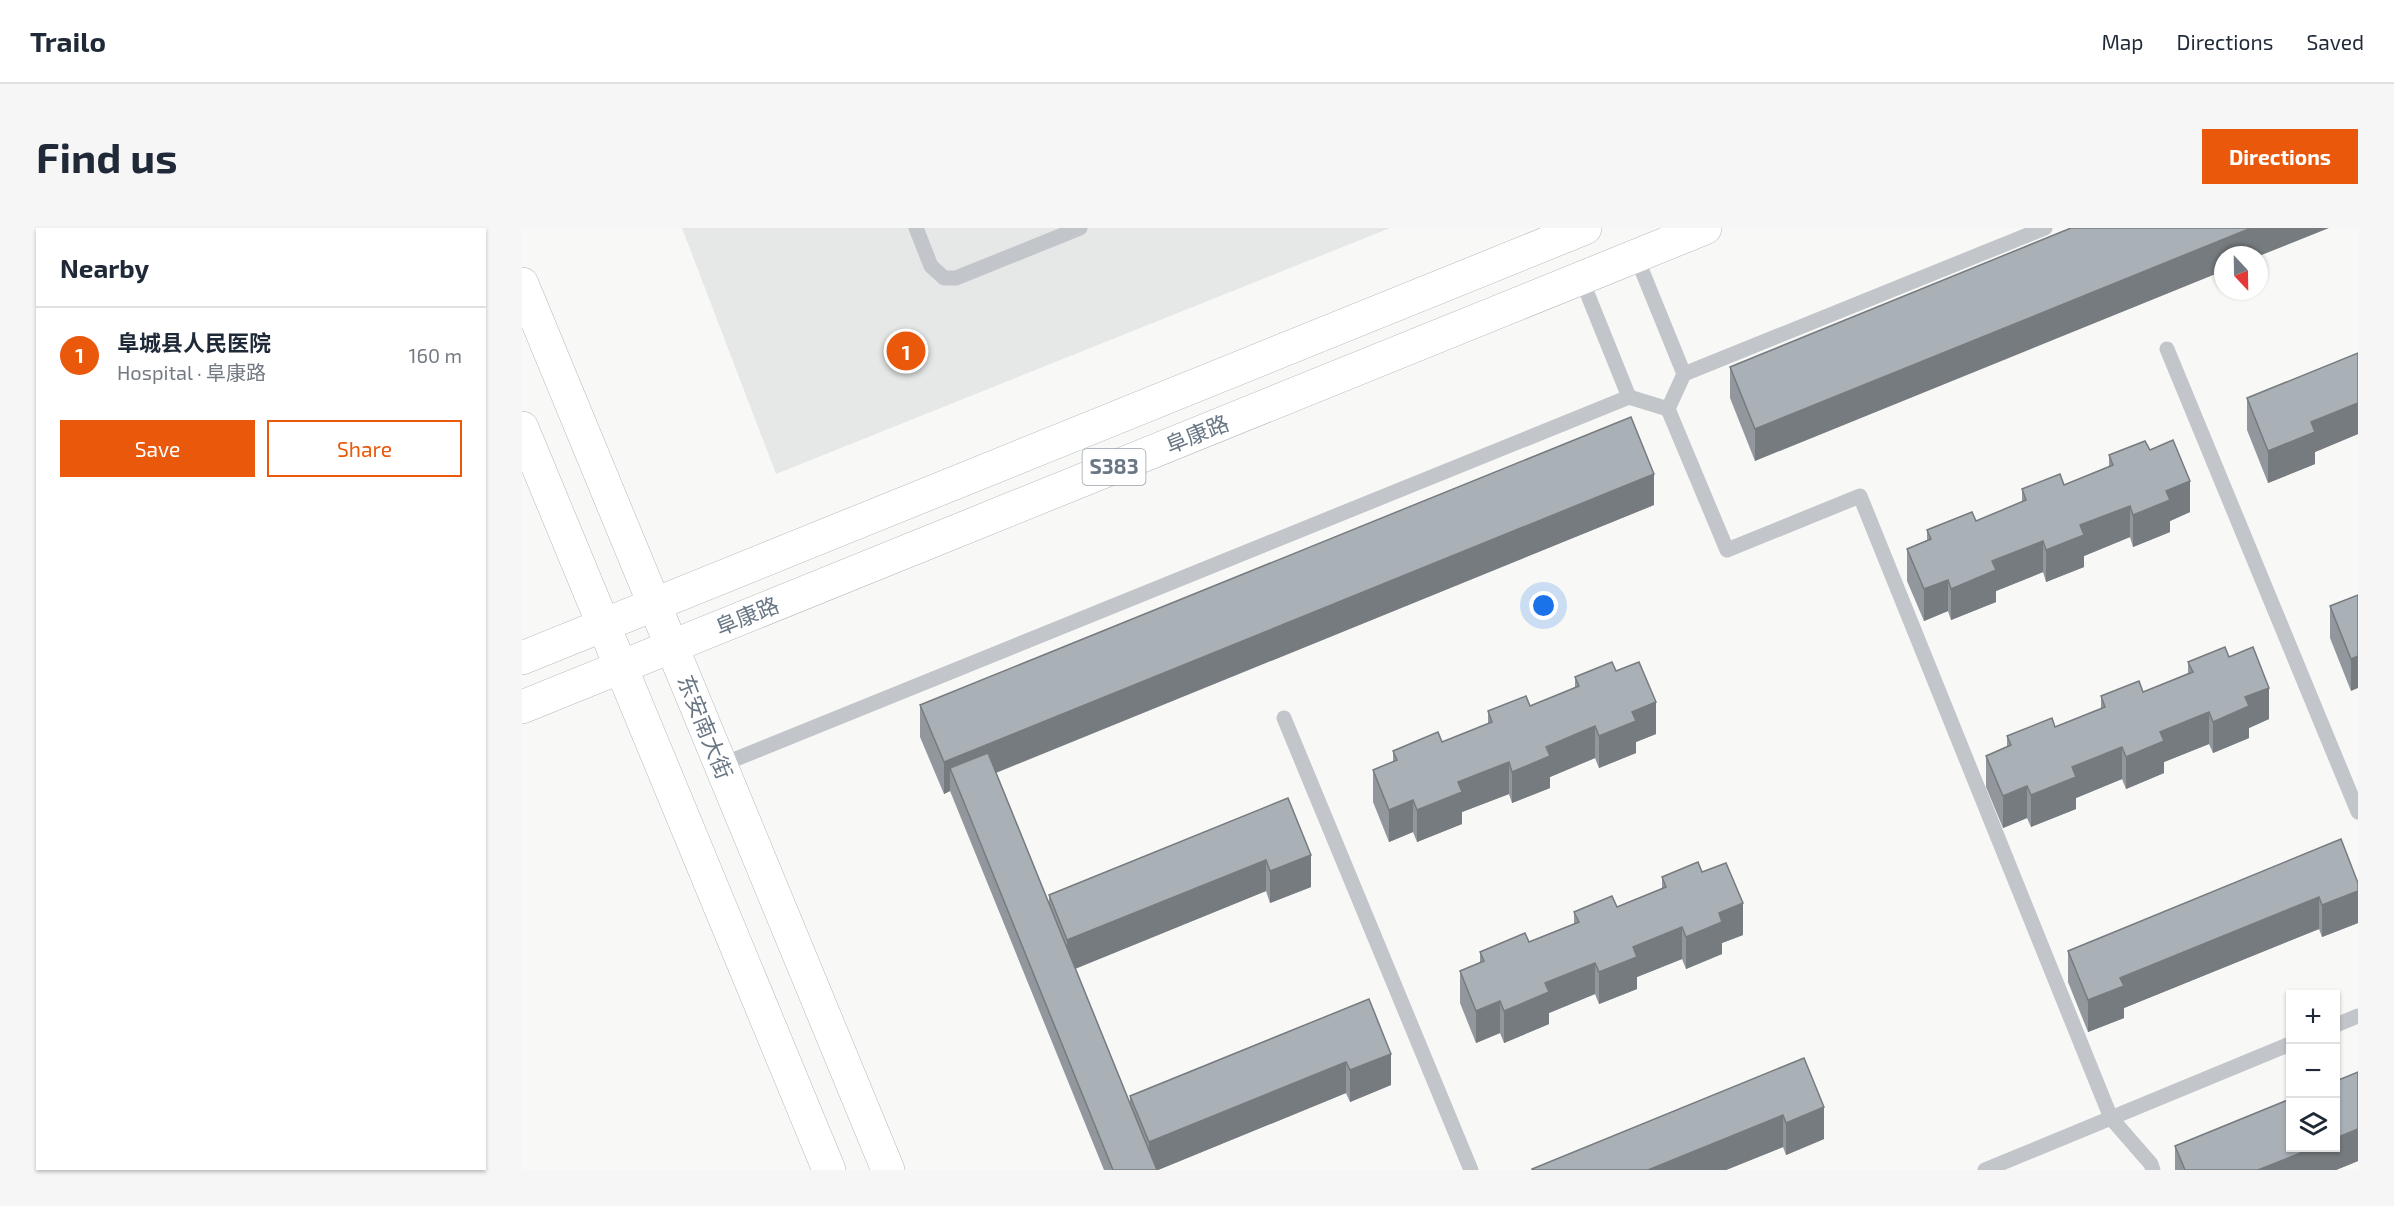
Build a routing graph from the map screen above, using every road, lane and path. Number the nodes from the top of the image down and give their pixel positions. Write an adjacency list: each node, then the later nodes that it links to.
1 (916, 228): 2 (lane)
2 (1080, 228)
3 (1585, 228): 14 (main road, 阜康路 / S383)
4 (1705, 228): 6 (main road, 阜康路 / S383)
5 (2045, 228): 10 (lane)
6 (1636, 256): 7 (main road, 阜康路 / S383); 10 (lane)
7 (1581, 278): 11 (lane); 16 (main road, 阜康路 / S383)
8 (522, 284): 14 (main road, 东安南大街)
9 (2167, 349): 22 (lane)
10 (1684, 374): 12 (lane)
11 (1629, 397): 12 (lane); 21 (lane)
12 (1668, 409): 26 (lane)
13 (522, 428): 15 (main road)
14 (654, 604): 15 (main road, 阜康路 / S383); 16 (main road, 东安南大街)
15 (603, 625): 17 (main road, 阜康路 / S383); 18 (main road)
16 (672, 646): 18 (main road, 阜康路 / S383); 21 (main road, 东安南大街)
17 (522, 658)
18 (621, 667): 19 (main road, 阜康路 / S383); 27 (main road)
19 (522, 707)
20 (1284, 718): 29 (lane)
21 (721, 765): 28 (main road, 东安南大街)
22 (2358, 812)
23 (2358, 1016): 24 (lane)
24 (2340, 1023)
25 (2286, 1046): 26 (lane)
26 (2111, 1118): 30 (lane); 31 (lane)
27 (829, 1170)
28 (888, 1170)
29 (1471, 1170)
30 (1984, 1170)
31 (2153, 1170)

